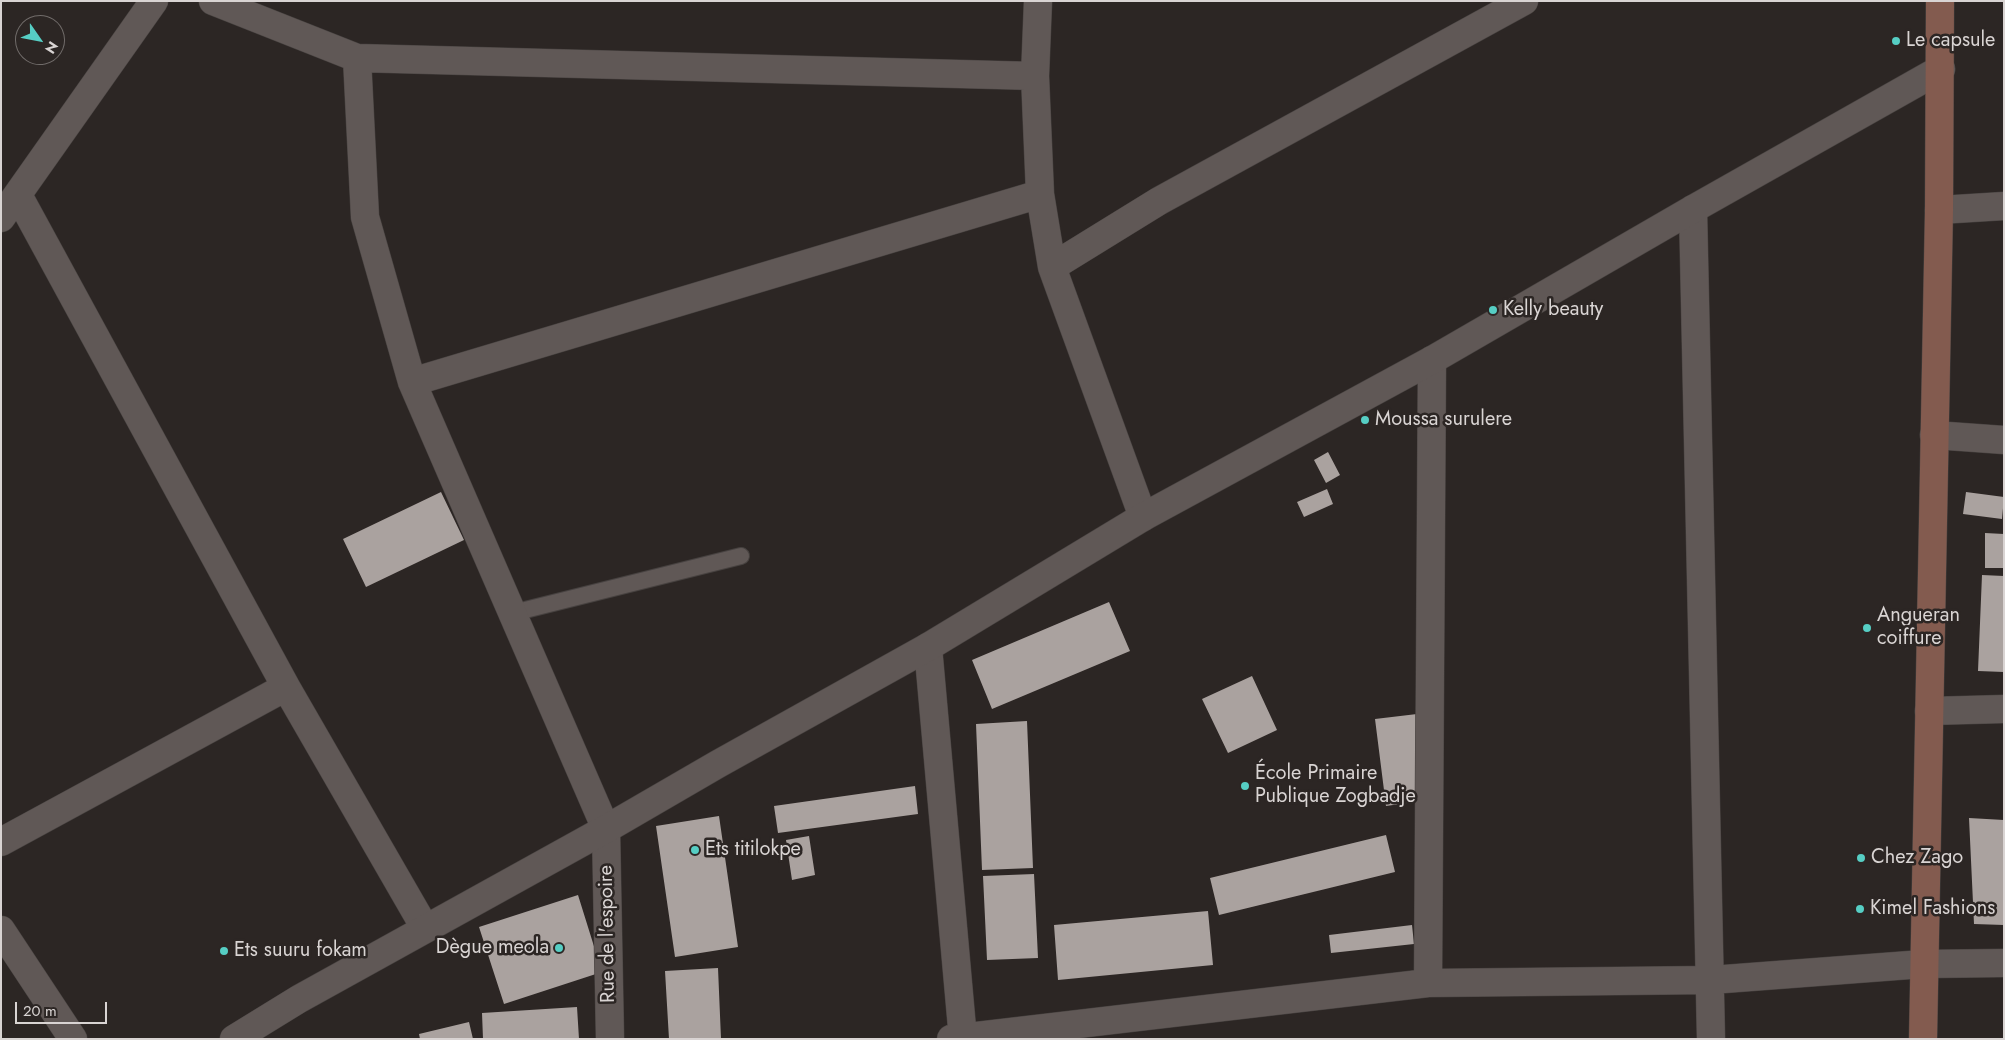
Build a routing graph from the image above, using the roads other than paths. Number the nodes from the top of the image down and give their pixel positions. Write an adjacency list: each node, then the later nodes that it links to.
1 (154, 1): 10 (street)
2 (213, 1): 6 (street)
3 (1038, 1): 8 (street)
4 (1524, 1): 15 (street)
5 (1940, 1): 7 (main road)
6 (357, 58): 8 (street); 17 (street)
7 (1941, 69): 12 (street); 13 (main road)
8 (1035, 76): 9 (street)
9 (1040, 194): 15 (street); 17 (street)
10 (18, 195): 14 (street); 24 (street)
11 (2004, 206): 13 (street)
12 (1693, 209): 16 (street); 33 (street)
13 (1939, 210): 18 (main road)
14 (1, 218)
15 (1052, 267): 20 (street)
16 (1432, 360): 20 (street); 34 (street)
17 (412, 382): 22 (street)
18 (1934, 435): 19 (street); 26 (main road)
19 (2004, 440)
20 (1143, 517): 23 (street)
21 (741, 556): 22 (lane)
22 (513, 613): 27 (street)
23 (928, 647): 27 (street); 35 (street)
24 (286, 687): 28 (street); 29 (street)
25 (2004, 709): 26 (street)
26 (1929, 711): 32 (main road)
27 (606, 829): 29 (street); 38 (street, Rue de l'espoire)
28 (1, 842)
29 (426, 928): 37 (street)
30 (1, 930): 36 (street)
31 (2004, 963): 32 (street)
32 (1923, 964): 33 (street); 40 (main road)
33 (1711, 980): 34 (street); 39 (street)
34 (1428, 983): 35 (street)
35 (959, 1038)
36 (73, 1039)
37 (234, 1039)
38 (610, 1039)
39 (1711, 1039)
40 (1923, 1039)

